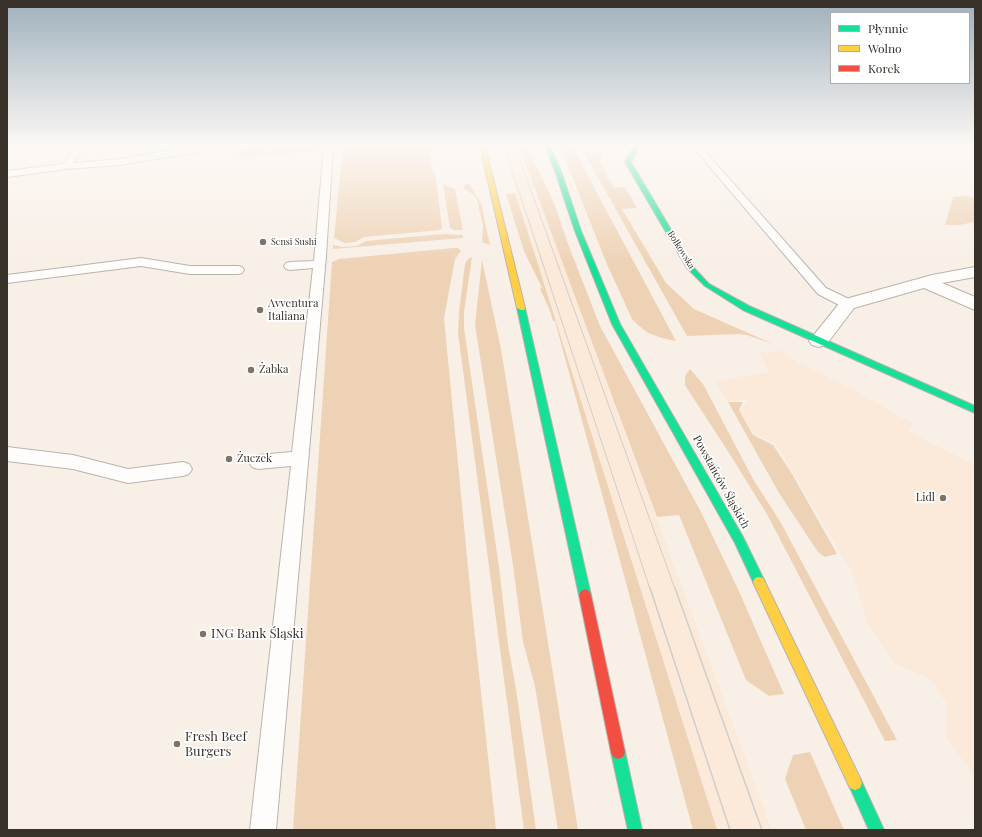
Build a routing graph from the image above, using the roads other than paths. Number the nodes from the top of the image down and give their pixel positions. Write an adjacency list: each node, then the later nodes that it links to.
1 (326, 185): 6 (lane)
2 (491, 185): 21 (main road)
3 (563, 185): 22 (main road, Powstańców Śląskich)
4 (641, 185): 14 (main road, Bolkowska)
5 (729, 185): 12 (lane)
6 (319, 264): 7 (lane); 17 (lane)
7 (290, 266)
8 (238, 270): 10 (lane)
9 (975, 272): 11 (street)
10 (7, 279)
11 (927, 283): 12 (street); 13 (street)
12 (848, 304): 14 (street)
13 (975, 304)
14 (819, 341): 15 (main road, Bolkowska)
15 (975, 410)
16 (7, 454): 19 (lane)
17 (300, 458): 18 (lane); 20 (lane)
18 (258, 462)
19 (183, 469)
20 (263, 830)
21 (635, 830)
22 (877, 830)

